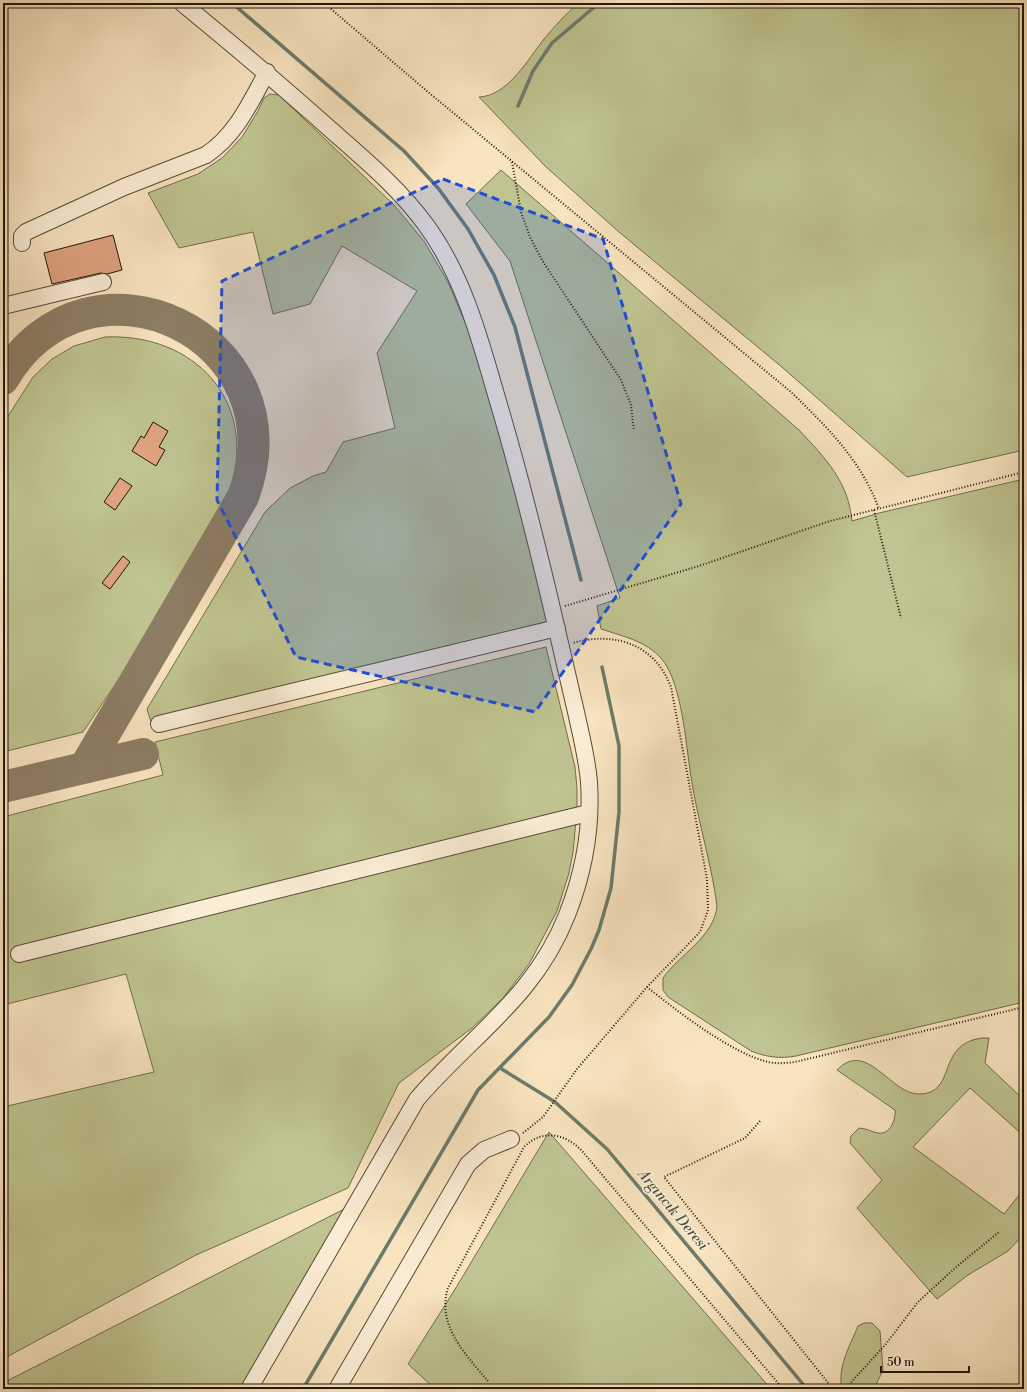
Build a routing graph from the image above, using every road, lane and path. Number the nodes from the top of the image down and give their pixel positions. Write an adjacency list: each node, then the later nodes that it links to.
1 (182, 3): 3 (lane)
2 (324, 3): 4 (path)
3 (267, 72): 5 (lane); 12 (lane)
4 (512, 161): 8 (path); 10 (path)
5 (22, 242)
6 (103, 282): 7 (lane)
7 (3, 306)
8 (634, 431)
9 (1024, 472): 10 (path)
10 (879, 509): 11 (path)
11 (874, 510): 12 (path); 13 (path)
12 (553, 610): 14 (lane)
13 (901, 618)
14 (557, 628): 15 (lane); 16 (lane)
15 (561, 648): 17 (lane); 19 (path)
16 (160, 724)
17 (588, 813): 18 (lane); 25 (lane)
18 (19, 954)
19 (647, 987): 20 (path); 22 (path)
20 (1024, 1007)
21 (760, 1121): 28 (path)
22 (511, 1139): 26 (lane)
23 (1000, 1232): 29 (path)
24 (488, 1381): 27 (path)
25 (249, 1389)
26 (337, 1389)
27 (783, 1389)
28 (833, 1389)
29 (845, 1389)

